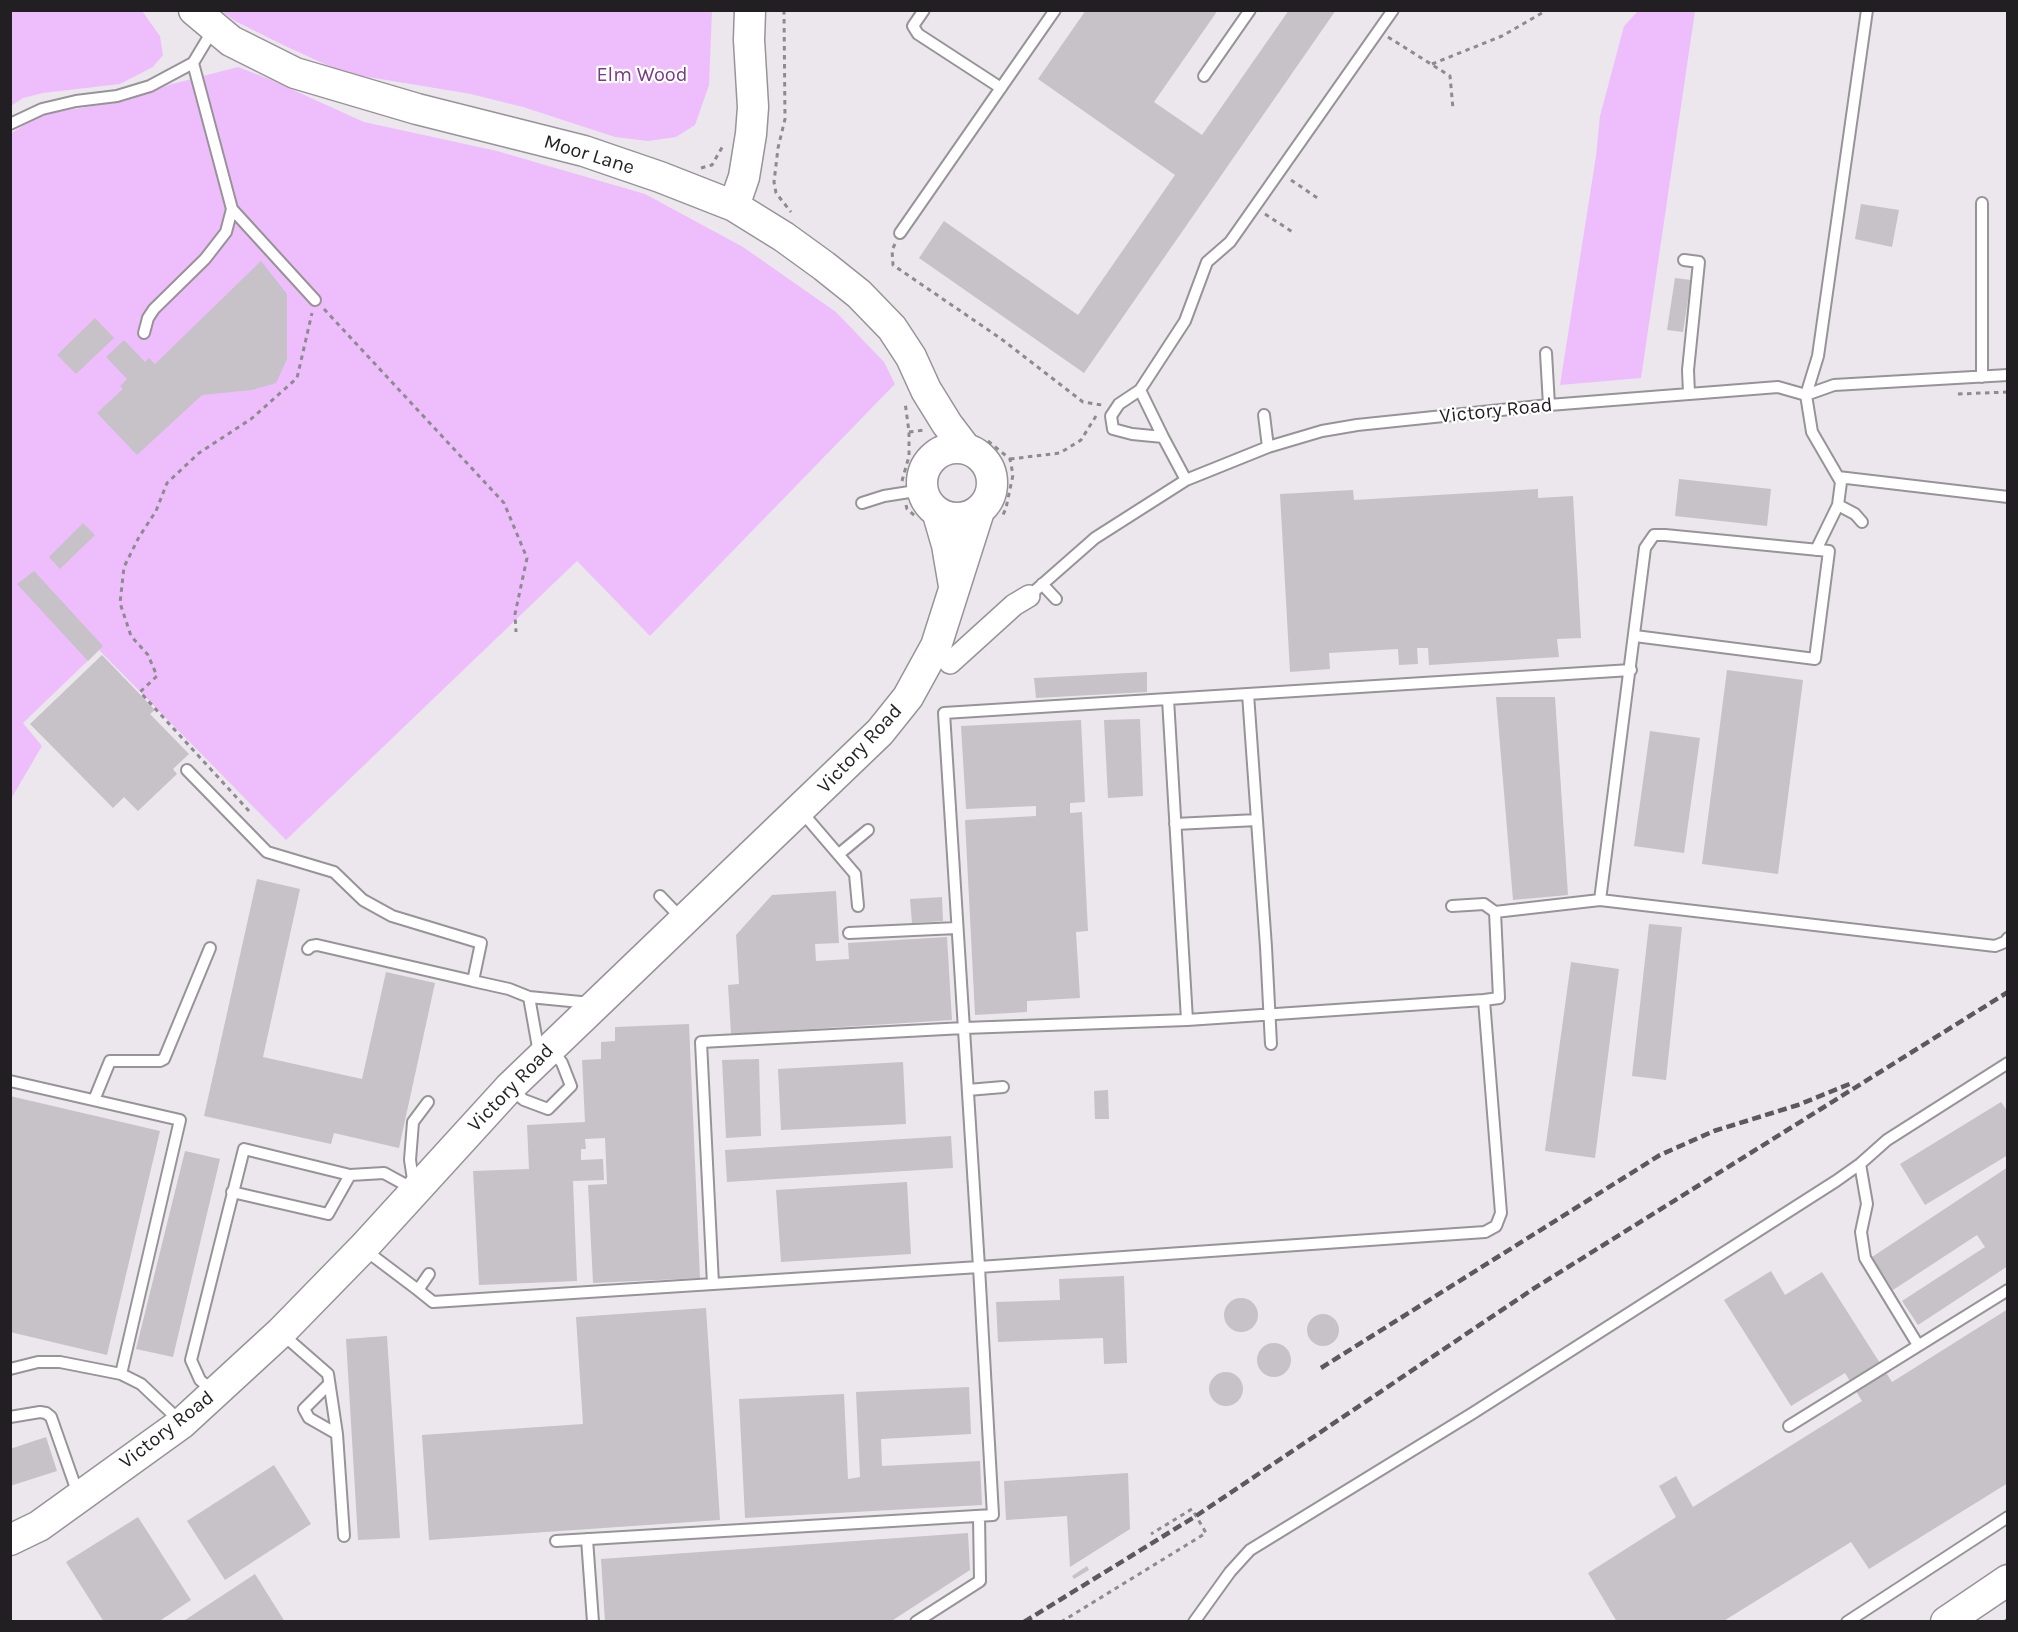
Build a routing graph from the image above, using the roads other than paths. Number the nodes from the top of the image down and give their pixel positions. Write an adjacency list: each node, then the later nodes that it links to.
1 (750, 10): 13 (street)
2 (924, 10): 10 (lane)
3 (1055, 10): 10 (lane)
4 (1250, 10): 9 (lane)
5 (1393, 10): 23 (lane)
6 (1867, 10): 25 (lane)
7 (204, 19): 8 (lane); 13 (street, Moor Lane)
8 (193, 63): 11 (lane); 14 (lane)
9 (1204, 76)
10 (1001, 88): 15 (lane)
11 (10, 124)
12 (1982, 203): 21 (lane)
13 (734, 206): 22 (street, Moor Lane)
14 (232, 209): 17 (lane); 18 (lane)
15 (900, 233)
16 (1684, 260): 24 (lane)
17 (315, 300)
18 (144, 333)
19 (1546, 353): 26 (lane)
20 (2007, 375): 21 (lane)
21 (1982, 377): 25 (lane)
22 (926, 390): 30 (street, Moor Lane); 33 (street, Moor Lane)
23 (1140, 390): 28 (lane); 28 (lane)
24 (1689, 394): 25 (lane, Victory Road); 26 (lane, Victory Road)
25 (1806, 395): 31 (lane)
26 (1549, 405): 29 (lane, Victory Road)
27 (1264, 415): 29 (lane)
28 (1163, 437): 32 (lane)
29 (1268, 447): 32 (lane, Victory Road)
30 (966, 449): 33 (street); 37 (street)
31 (1838, 477): 34 (lane); 36 (lane)
32 (1186, 480): 41 (lane, Victory Road)
33 (929, 489): 35 (lane); 37 (street); 40 (street, Victory Road)
34 (2007, 497)
35 (862, 503)
36 (1838, 505): 38 (lane); 39 (lane)
37 (979, 512): 40 (street, Victory Road)
38 (1862, 522)
39 (1816, 550): 43 (lane); 43 (lane)
40 (954, 586): 49 (street, Victory Road)
41 (1035, 590): 42 (lane); 44 (street)
42 (1056, 599)
43 (1635, 636): 45 (lane)
44 (950, 663)
45 (1630, 670): 46 (lane); 55 (lane)
46 (1248, 694): 47 (lane); 50 (lane)
47 (1168, 699): 51 (lane); 60 (lane)
48 (187, 770): 65 (lane)
49 (800, 811): 53 (lane); 59 (street, Victory Road)
50 (1257, 820): 51 (lane); 69 (lane)
51 (1175, 824): 70 (lane)
52 (868, 830): 53 (lane)
53 (839, 854): 56 (lane)
54 (660, 896): 59 (lane)
55 (1600, 900): 58 (lane); 62 (lane)
56 (858, 906)
57 (1452, 906): 58 (lane)
58 (1495, 912): 67 (lane)
59 (684, 921): 68 (street, Victory Road)
60 (957, 928): 61 (lane); 71 (lane)
61 (849, 933)
62 (2007, 938)
63 (210, 948): 79 (lane)
64 (308, 949): 65 (lane)
65 (473, 981): 66 (lane)
66 (529, 997): 68 (lane); 73 (lane)
67 (1484, 1000): 69 (lane); 86 (lane)
68 (596, 1003): 73 (street, Victory Road)
69 (1269, 1014): 70 (lane); 72 (lane)
70 (1187, 1020): 71 (lane)
71 (964, 1028): 78 (lane); 88 (lane)
72 (1271, 1044)
73 (545, 1052): 77 (street, Victory Road); 77 (lane)
74 (2007, 1063): 81 (lane)
75 (10, 1081): 79 (lane)
76 (1003, 1087): 78 (lane)
77 (509, 1088): 83 (street, Victory Road)
78 (968, 1090): 86 (lane)
79 (94, 1100): 94 (lane)
80 (428, 1102): 83 (lane)
81 (1860, 1164): 92 (lane); 111 (lane)
82 (350, 1175): 83 (lane); 84 (lane); 84 (lane)
83 (415, 1190): 85 (street, Victory Road)
84 (232, 1192): 96 (lane)
85 (363, 1248): 89 (lane); 91 (street, Victory Road)
86 (979, 1267): 88 (lane); 102 (lane)
87 (429, 1274): 89 (lane)
88 (713, 1284): 89 (lane)
89 (418, 1290)
90 (2007, 1290): 92 (lane)
91 (281, 1332): 95 (lane); 96 (street, Victory Road)
92 (1918, 1345): 99 (lane)
93 (10, 1369): 94 (lane)
94 (121, 1374): 98 (lane)
95 (329, 1384): 100 (lane); 100 (lane)
96 (215, 1393): 98 (street, Victory Road)
97 (10, 1417): 101 (lane)
98 (182, 1423): 101 (street, Victory Road)
99 (1789, 1426)
100 (337, 1434): 104 (lane)
101 (79, 1497): 106 (street, Victory Road)
102 (979, 1516): 105 (lane); 110 (lane)
103 (2007, 1517): 112 (lane)
104 (344, 1536)
105 (587, 1539): 107 (lane); 109 (lane)
106 (10, 1540)
107 (556, 1541)
108 (2007, 1582): 113 (street)
109 (593, 1622)
110 (916, 1622)
111 (1194, 1622)
112 (1846, 1622)
113 (1946, 1622)

